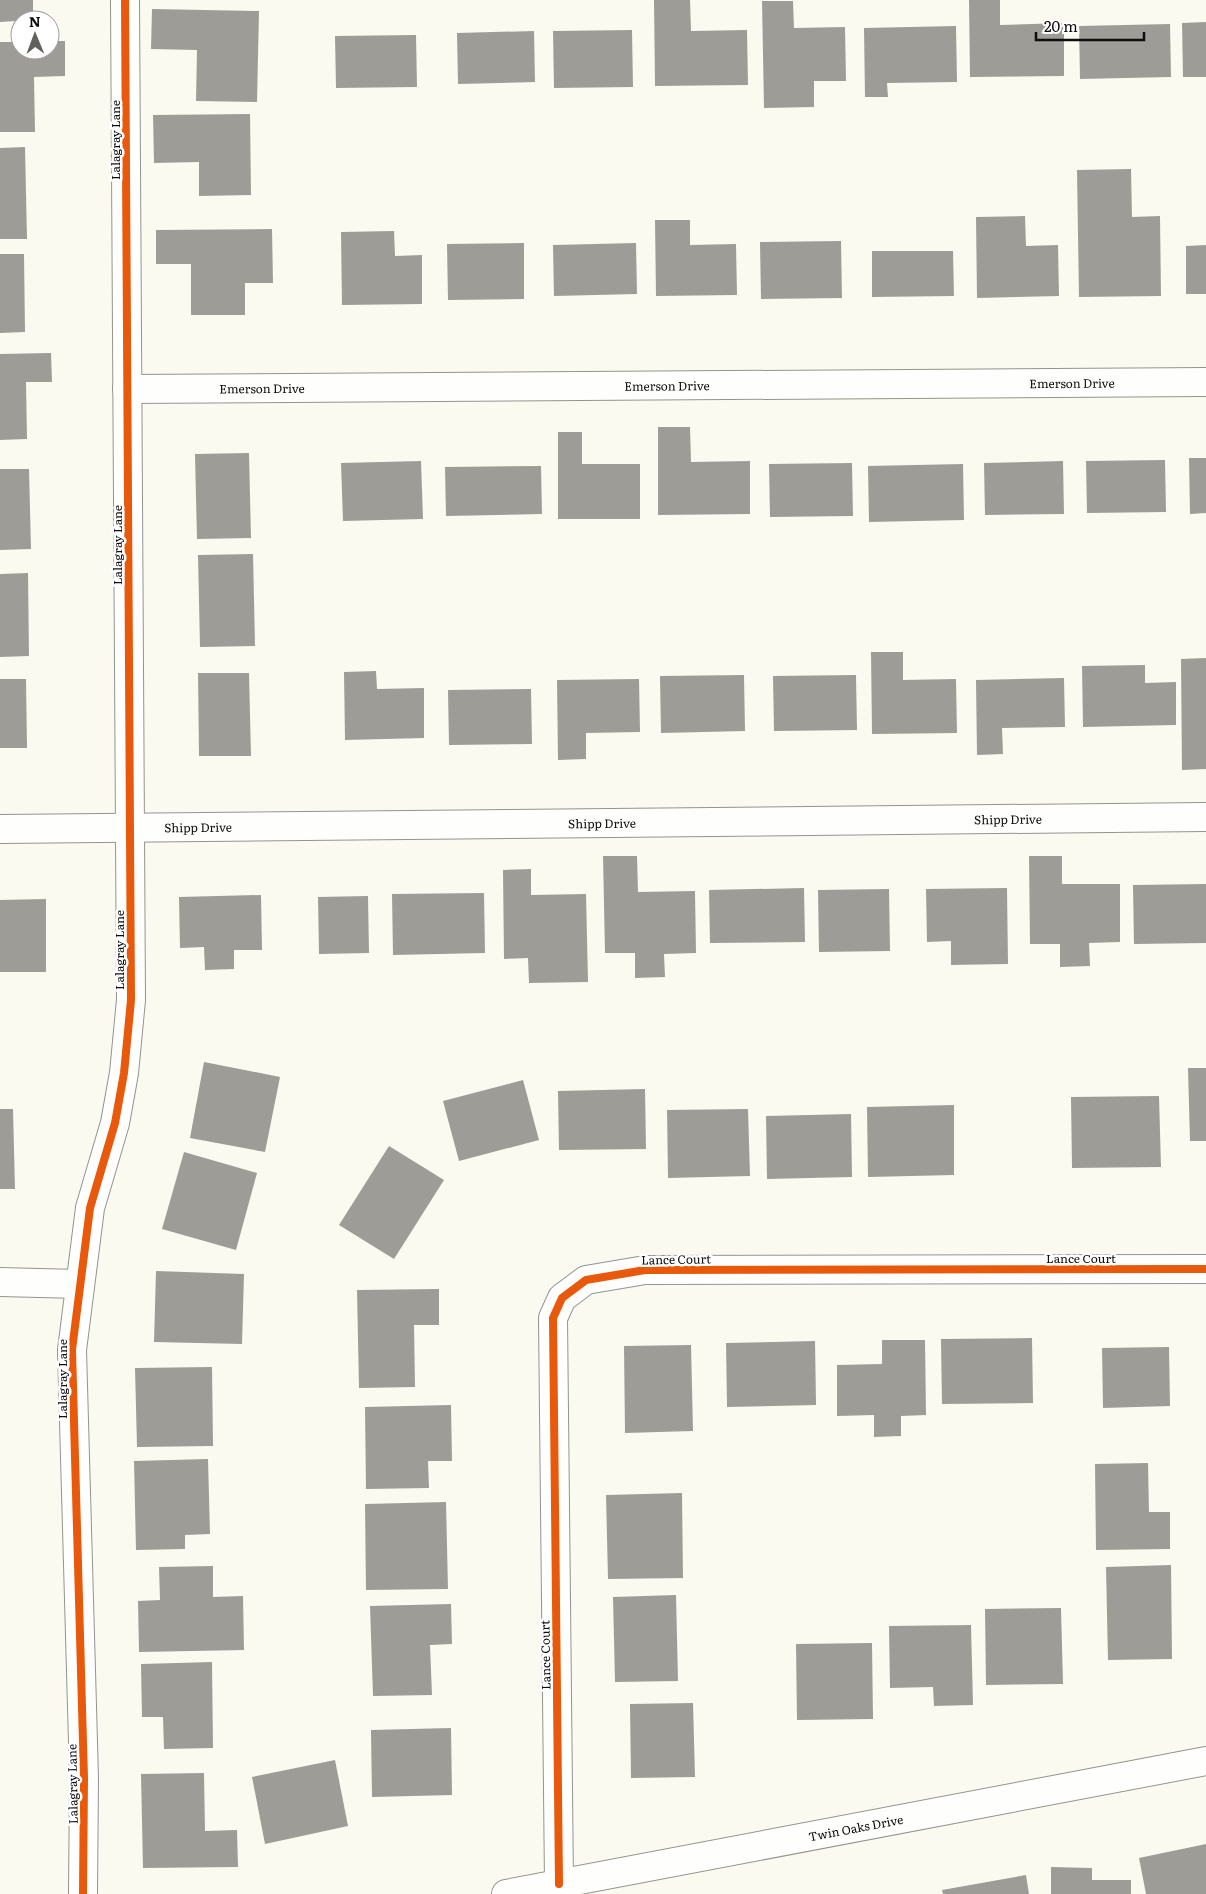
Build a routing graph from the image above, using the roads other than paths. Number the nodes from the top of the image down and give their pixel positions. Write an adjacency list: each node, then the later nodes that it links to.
1 (125, 0): 3 (street, Lalagray Lane)
2 (1206, 382): 3 (street, Emerson Drive)
3 (127, 389): 5 (street, Lalagray Lane)
4 (1206, 817): 5 (street, Shipp Drive)
5 (131, 828): 6 (street, Shipp Drive); 9 (street, Lalagray Lane)
6 (0, 829)
7 (1206, 1268): 11 (street, Lance Court)
8 (0, 1282): 9 (street)
9 (79, 1284): 12 (street, Lalagray Lane)
10 (1206, 1761): 11 (street, Twin Oaks Drive)
11 (559, 1884): 13 (street, Twin Oaks Drive)
12 (83, 1894)
13 (506, 1894)

